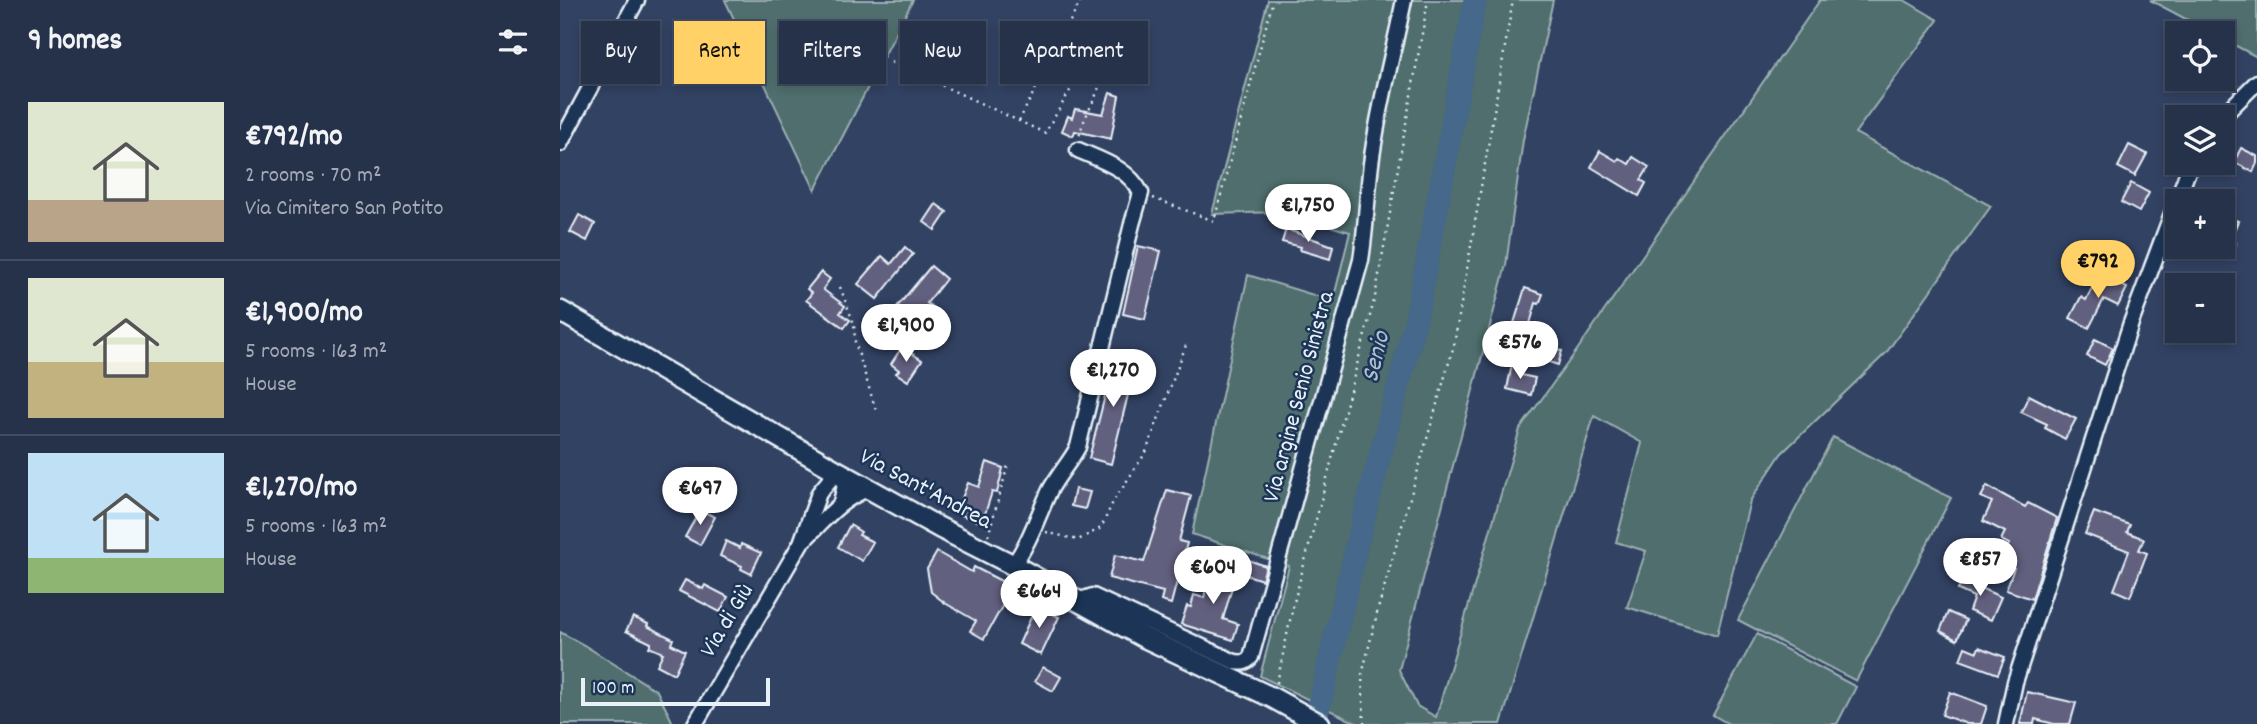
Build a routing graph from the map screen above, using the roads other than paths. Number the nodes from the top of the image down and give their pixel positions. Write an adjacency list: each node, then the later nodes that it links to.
1 (637, 0): 5 (street)
2 (1404, 0): 16 (street, Via argine Senio Sinistra)
3 (2257, 82): 4 (street)
4 (2234, 105)
5 (560, 144)
6 (1078, 149): 15 (street)
7 (2186, 175): 19 (street)
8 (560, 311): 9 (street, Via Sant'Andrea)
9 (814, 457): 10 (street, Via Sant'Andrea); 12 (street, Via di Giù)
10 (836, 471): 11 (street, Via Sant'Andrea); 12 (street, Via di Giù); 13 (street)
11 (868, 489): 13 (street, Via di Giù); 15 (street, Via Sant'Andrea)
12 (819, 493): 14 (street, Via di Giù)
13 (841, 502): 14 (street, Via di Giù)
14 (802, 543): 17 (street, Via di Giù)
15 (1013, 565): 16 (street, Via Sant'Andrea)
16 (1078, 601): 18 (street, Via Sant'Andrea)
17 (695, 724)
18 (1320, 724)
19 (2006, 724)

